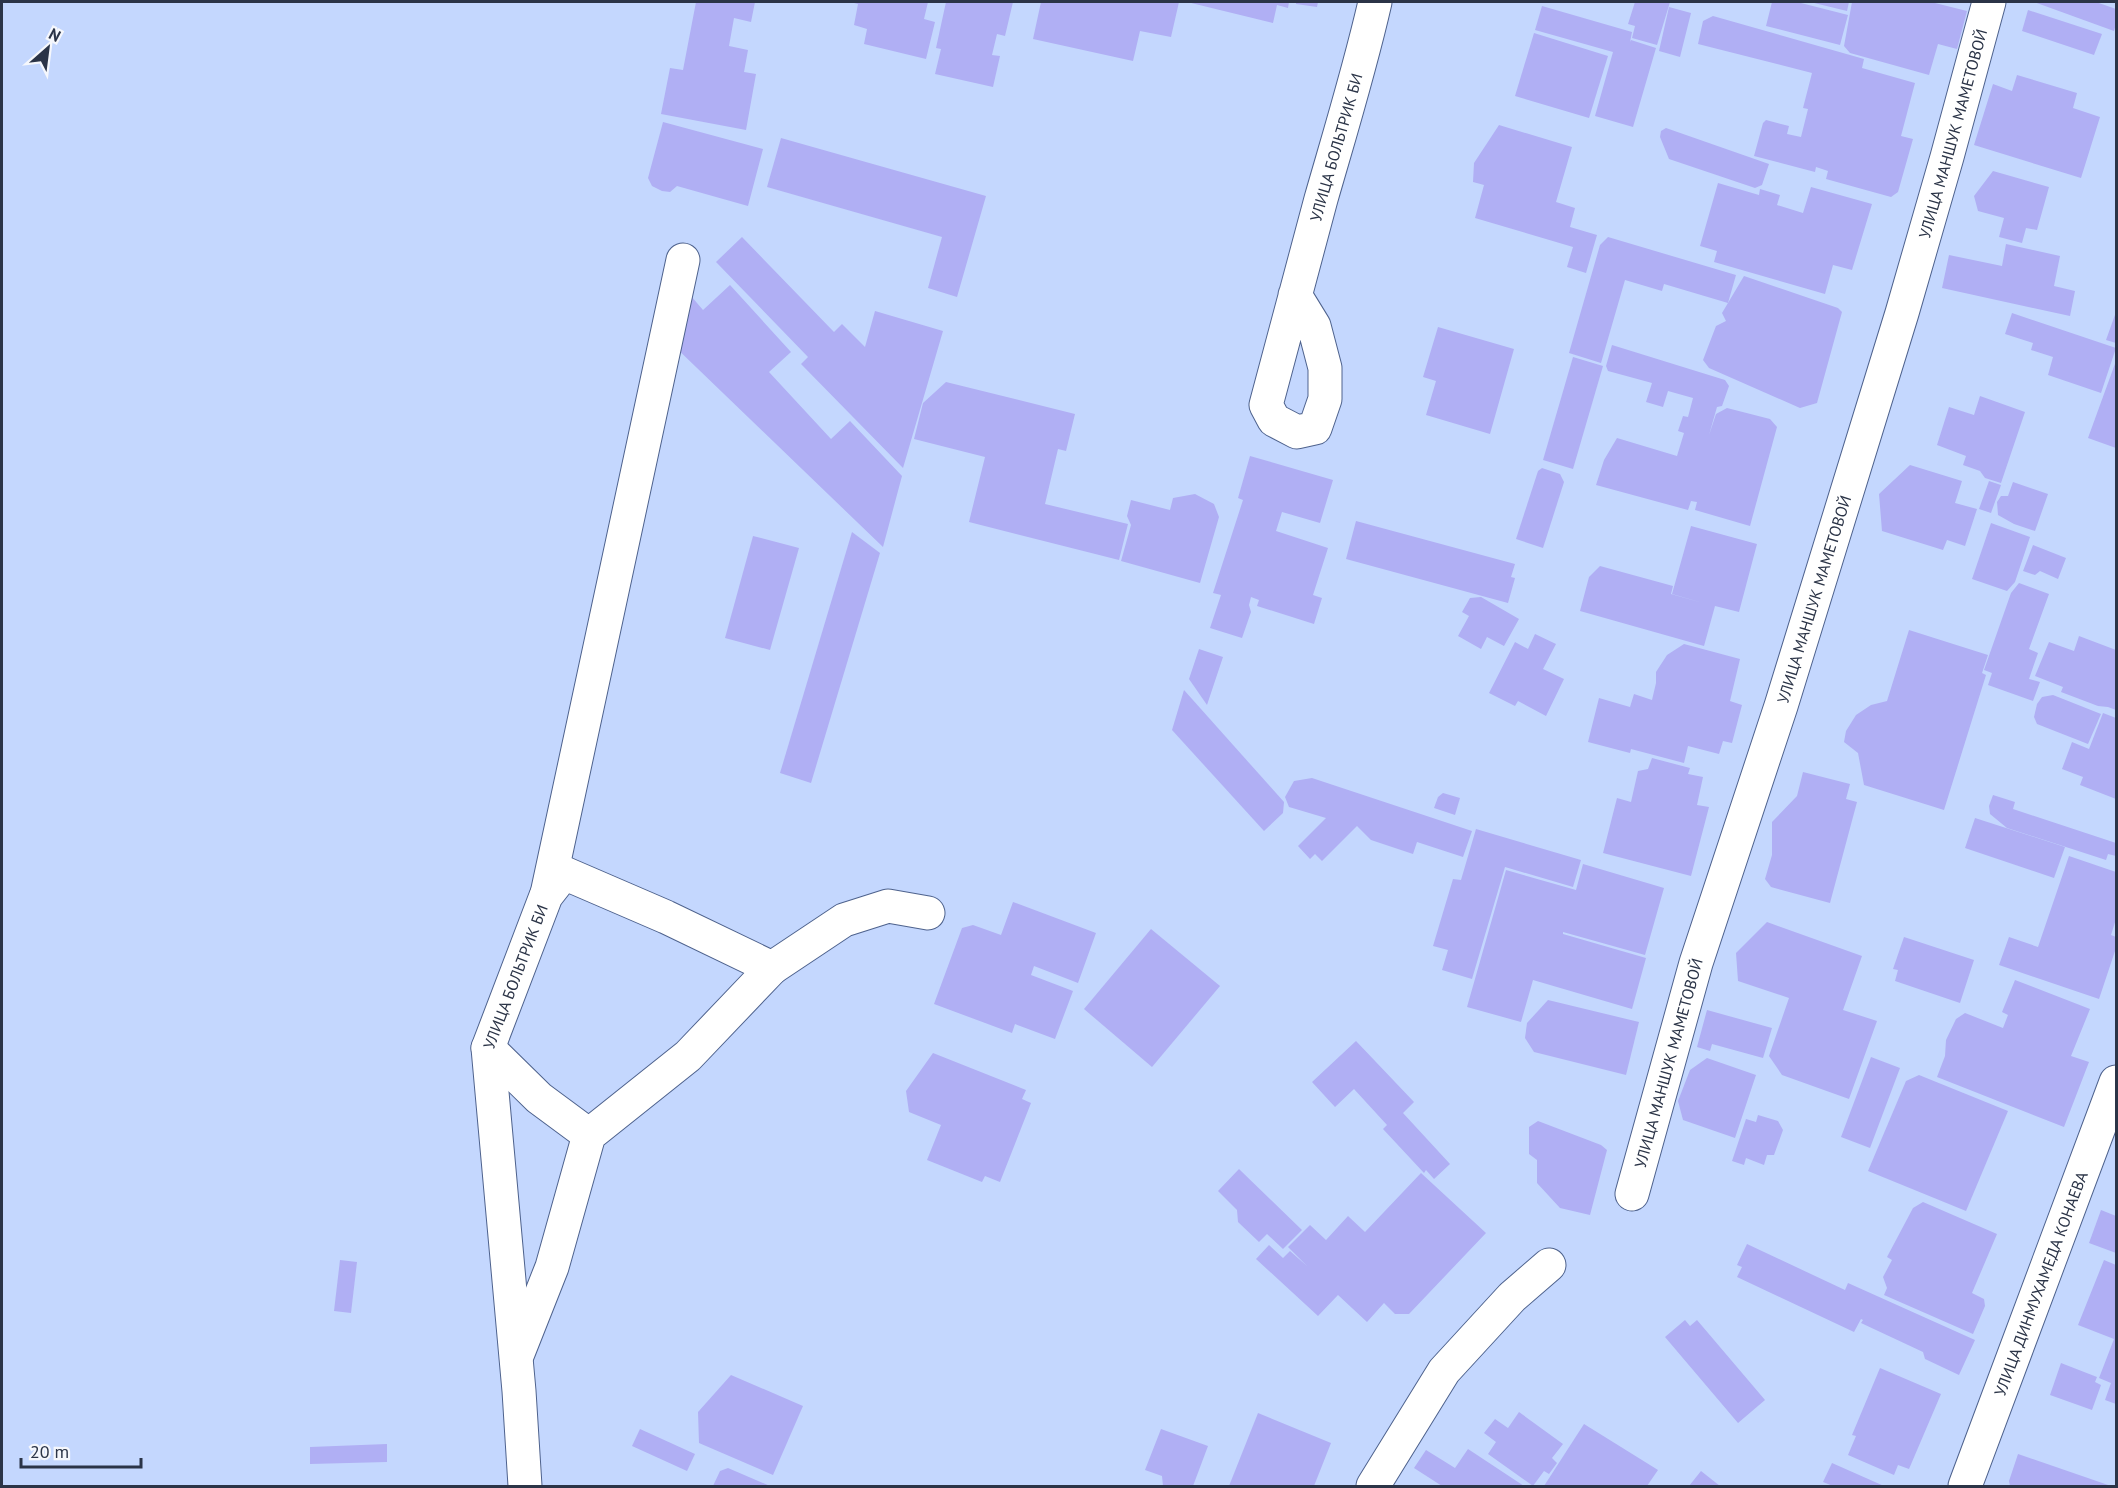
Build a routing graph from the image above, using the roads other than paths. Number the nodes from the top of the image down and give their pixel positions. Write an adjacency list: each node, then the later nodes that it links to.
1 (1376, 2): 4 (street, УЛИЦА БОЛЬТРИК БИ)
2 (1989, 2): 11 (street, УЛИЦА МАНШУК МАМЕТОВОЙ)
3 (683, 260): 5 (street)
4 (1295, 295)
5 (546, 896): 7 (street, УЛИЦА БОЛЬТРИК БИ); 8 (street, УЛИЦА БОЛЬТРИК БИ)
6 (928, 913): 7 (street)
7 (772, 968): 10 (street)
8 (488, 1048): 10 (street); 13 (street, УЛИЦА БОЛЬТРИК БИ)
9 (2116, 1082): 16 (street, УЛИЦА ДИНМУХАМЕДА КОНАЕВА)
10 (589, 1135): 13 (street)
11 (1632, 1194)
12 (1549, 1265): 15 (street)
13 (516, 1357): 14 (street, УЛИЦА БОЛЬТРИК БИ)
14 (525, 1486)
15 (1373, 1486)
16 (1965, 1486)

